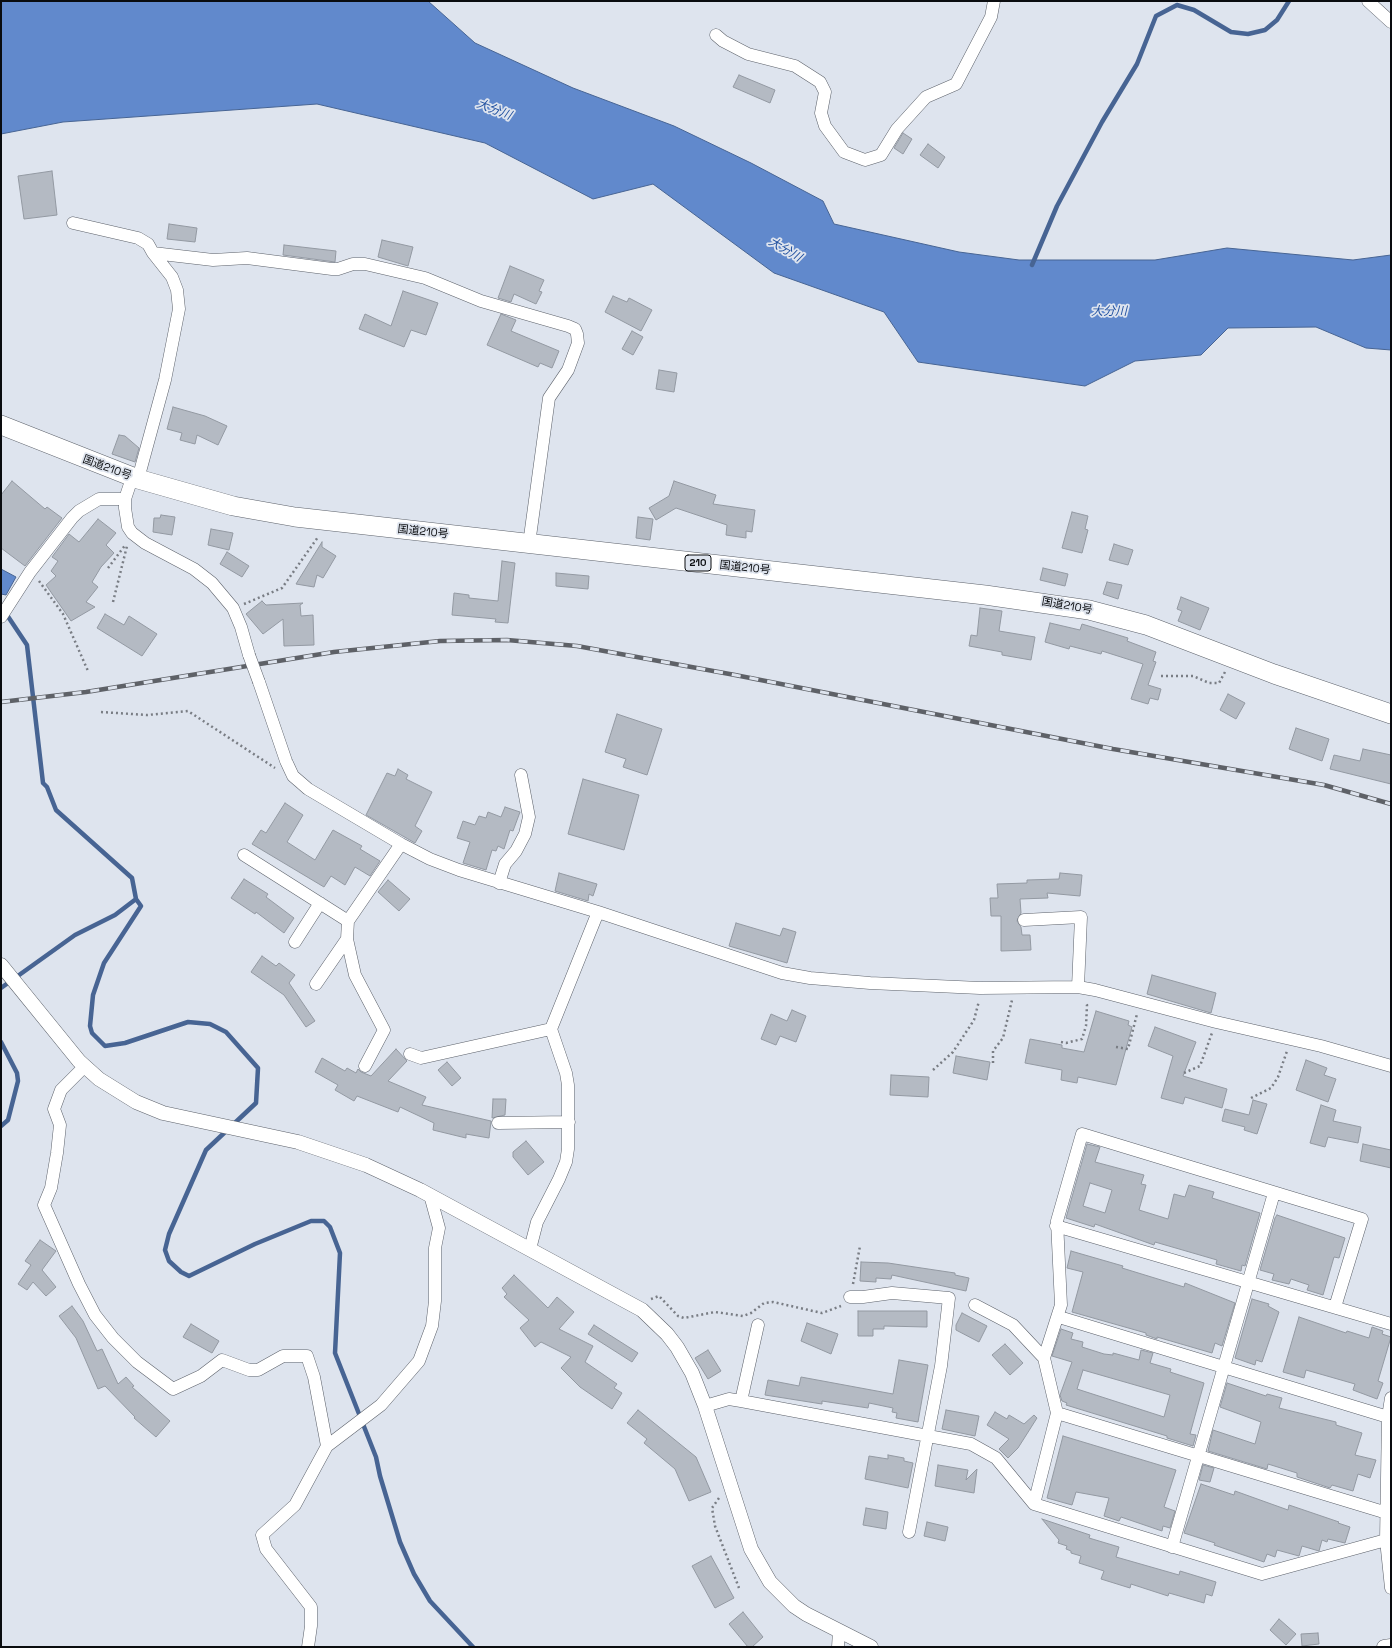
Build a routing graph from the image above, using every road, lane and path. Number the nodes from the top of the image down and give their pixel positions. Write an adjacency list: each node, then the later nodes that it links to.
1 (994, 1): 4 (street)
2 (1368, 1): 3 (street)
3 (1391, 22)
4 (716, 36)
5 (73, 224): 6 (street)
6 (153, 253): 8 (street); 11 (street)
7 (1, 425): 8 (highway, 国道210号 / 210)
8 (135, 478): 9 (street); 11 (highway, 国道210号 / 210)
9 (125, 499): 13 (street); 15 (street)
10 (320, 533): 15 (path)
11 (529, 544): 17 (highway, 国道210号 / 210)
12 (108, 568): 14 (path)
13 (29, 574): 16 (street); 18 (path)
14 (113, 602)
15 (233, 608): 22 (street, bridge)
16 (1, 617)
17 (1232, 657): 19 (path); 21 (highway, 国道210号 / 210)
18 (88, 672)
19 (1161, 676)
20 (101, 712): 22 (path)
21 (1391, 714)
22 (292, 773): 24 (street)
23 (521, 774): 26 (street)
24 (401, 844): 26 (street); 30 (street)
25 (244, 855): 27 (street)
26 (499, 883): 28 (street)
27 (320, 903): 30 (street); 32 (street)
28 (598, 912): 36 (street); 40 (street)
29 (1024, 920): 35 (street)
30 (348, 921): 31 (street)
31 (347, 939): 34 (street); 47 (street)
32 (295, 942)
33 (1, 965): 46 (street)
34 (316, 984)
35 (1078, 987): 37 (street); 38 (street); 42 (path)
36 (980, 988): 37 (street); 49 (path)
37 (1014, 988): 45 (path)
38 (1139, 1001): 39 (street); 43 (path)
39 (1216, 1022): 41 (street); 50 (path)
40 (551, 1029): 44 (street); 52 (street)
41 (1290, 1039): 48 (street); 51 (path)
42 (1061, 1042)
43 (1116, 1047)
44 (410, 1054)
45 (993, 1063)
46 (85, 1066): 55 (street); 75 (street)
47 (364, 1066)
48 (1391, 1066)
49 (933, 1070)
50 (1184, 1073)
51 (1251, 1098)
52 (569, 1122): 53 (street); 58 (street)
53 (498, 1123)
54 (1274, 1193): 56 (street); 59 (street); 63 (street)
55 (430, 1195): 58 (street); 75 (street)
56 (1056, 1226): 59 (street); 64 (street)
57 (860, 1246): 60 (path)
58 (530, 1249): 71 (street)
59 (1249, 1282): 63 (street); 68 (street)
60 (850, 1297): 61 (path); 74 (street)
61 (649, 1300)
62 (975, 1305): 67 (street)
63 (1335, 1307): 65 (street)
64 (1059, 1317): 67 (street); 68 (street)
65 (1391, 1324)
66 (758, 1325): 70 (street)
67 (1044, 1358): 72 (street)
68 (1224, 1367): 73 (street); 76 (street)
69 (1391, 1398): 73 (street)
70 (741, 1401): 71 (street); 74 (street)
71 (705, 1406): 77 (street)
72 (1057, 1414): 76 (street); 78 (street)
73 (1388, 1417): 79 (street)
74 (927, 1437): 78 (street); 80 (street)
75 (327, 1446): 87 (street)
76 (1198, 1456): 79 (street); 82 (street)
77 (732, 1491): 83 (path); 85 (street)
78 (1034, 1504): 82 (street)
79 (1387, 1513): 81 (street)
80 (909, 1532)
81 (1386, 1540): 82 (street); 84 (street)
82 (1172, 1547)
83 (738, 1588)
84 (1391, 1588)
85 (840, 1631): 88 (street); 89 (street)
86 (1391, 1646): 90 (street)
87 (308, 1647)
88 (838, 1647)
89 (871, 1647)
90 (1384, 1647)

